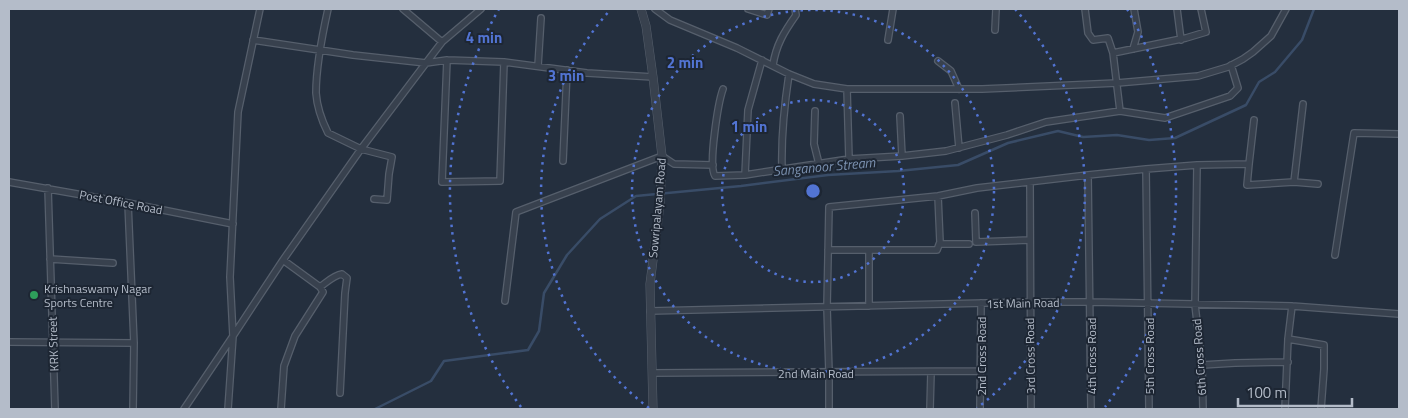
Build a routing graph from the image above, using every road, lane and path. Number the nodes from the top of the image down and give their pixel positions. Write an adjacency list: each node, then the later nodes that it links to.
1 (260, 9): 19 (street)
2 (328, 9): 24 (street)
3 (403, 9): 22 (street)
4 (641, 9): 36 (street, Sowripalayam Road)
5 (655, 9): 27 (street)
6 (748, 9): 7 (street)
7 (769, 9)
8 (795, 9): 31 (street)
9 (893, 9): 20 (street)
10 (996, 9): 18 (street)
11 (1085, 9): 25 (street)
12 (1134, 9): 23 (street)
13 (1177, 9): 21 (street)
14 (1201, 9): 21 (street)
15 (1286, 9): 33 (street)
16 (476, 10): 22 (street)
17 (541, 18): 32 (street)
18 (995, 30)
19 (253, 40): 24 (street); 71 (street)
20 (888, 40)
21 (1181, 40): 23 (street)
22 (442, 42): 30 (street)
23 (1134, 49): 25 (street)
24 (320, 50): 30 (street); 49 (street)
25 (1113, 53): 37 (street)
26 (447, 60): 29 (street); 29 (street); 30 (street)
27 (762, 60): 31 (street); 60 (street)
28 (938, 61): 40 (street)
29 (504, 62): 32 (street)
30 (426, 63): 49 (street)
31 (773, 65): 35 (street)
32 (538, 66): 34 (street)
33 (1231, 66): 37 (street); 44 (street)
34 (566, 70): 36 (street); 53 (street)
35 (789, 74): 39 (street); 59 (street)
36 (653, 77): 50 (street, Sowripalayam Road)
37 (1118, 83): 40 (street); 44 (street)
38 (723, 89): 56 (street)
39 (847, 89): 40 (street); 52 (street)
40 (959, 89)
41 (954, 103): 48 (street)
42 (1303, 104): 64 (street)
43 (815, 111): 54 (street)
44 (1120, 111): 48 (street)
45 (900, 116): 51 (street)
46 (1254, 120): 55 (street)
47 (1399, 134): 77 (street)
48 (959, 148): 51 (street)
49 (361, 149): 68 (street); 79 (street)
50 (662, 156): 56 (street); 82 (street); 91 (street, Sowripalayam Road)
51 (902, 156): 52 (street)
52 (848, 159): 54 (street)
53 (563, 161)
54 (819, 164): 59 (street)
55 (1249, 164): 57 (street); 64 (street)
56 (713, 165): 60 (street)
57 (1197, 165): 58 (street); 87 (street, 6th Cross Road)
58 (1146, 169): 61 (street); 86 (street, 5th Cross Road)
59 (782, 170): 60 (street)
60 (745, 175)
61 (1088, 175): 63 (street); 84 (street, 4th Cross Road)
62 (9, 182): 66 (street, Post Office Road)
63 (1030, 182): 67 (street); 72 (street, 3rd Cross Road)
64 (1294, 182): 65 (street)
65 (1318, 184)
66 (48, 188): 69 (street, Post Office Road); 78 (street, KRK Street)
67 (938, 196): 73 (street); 75 (street)
68 (374, 199)
69 (128, 203): 71 (street, Post Office Road); 97 (street)
70 (975, 213): 72 (street)
71 (233, 224): 93 (street)
72 (1030, 240): 83 (street, 3rd Cross Road)
73 (940, 244): 74 (street); 76 (street)
74 (969, 244)
75 (828, 250): 76 (street); 90 (street)
76 (869, 250): 88 (street)
77 (1335, 255)
78 (50, 259): 80 (street); 96 (street, KRK Street)
79 (283, 260): 81 (street); 93 (street)
80 (113, 263)
81 (320, 287): 104 (street); 109 (street)
82 (505, 301)
83 (1030, 302): 84 (street, 1st Main Road); 85 (street, 1st Main Road); 114 (street, 3rd Cross Road)
84 (1090, 302): 86 (street, 1st Main Road); 115 (street, 4th Cross Road)
85 (981, 304): 88 (street, 1st Main Road); 100 (street, 2nd Cross Road)
86 (1148, 304): 87 (street, 1st Main Road); 116 (street, 5th Cross Road)
87 (1194, 305): 89 (street, 1st Main Road); 99 (street, 6th Cross Road)
88 (869, 306): 90 (street, 1st Main Road)
89 (1292, 306): 92 (street, 1st Main Road); 94 (street)
90 (827, 307): 91 (street, 1st Main Road); 102 (street)
91 (650, 311): 103 (street, Sowripalayam Road)
92 (1399, 314)
93 (233, 336): 107 (street); 108 (street)
94 (1288, 339): 98 (street); 119 (street)
95 (9, 342): 96 (street)
96 (53, 342): 97 (street); 105 (street, KRK Street)
97 (134, 343): 106 (street)
98 (1288, 362): 99 (street); 118 (street)
99 (1202, 366): 117 (street, 6th Cross Road)
100 (981, 371): 101 (street, 2nd Main Road); 113 (street, 2nd Cross Road)
101 (931, 372): 102 (street, 2nd Main Road); 112 (street)
102 (829, 373): 103 (street, 2nd Main Road); 111 (street)
103 (652, 374): 110 (street, Sowripalayam Road)
104 (340, 393)
105 (54, 409)
106 (133, 409)
107 (184, 409)
108 (228, 409)
109 (281, 409)
110 (653, 409)
111 (829, 409)
112 (930, 409)
113 (980, 409)
114 (1031, 409)
115 (1091, 409)
116 (1149, 409)
117 (1202, 409)
118 (1284, 409)
119 (1321, 409)

